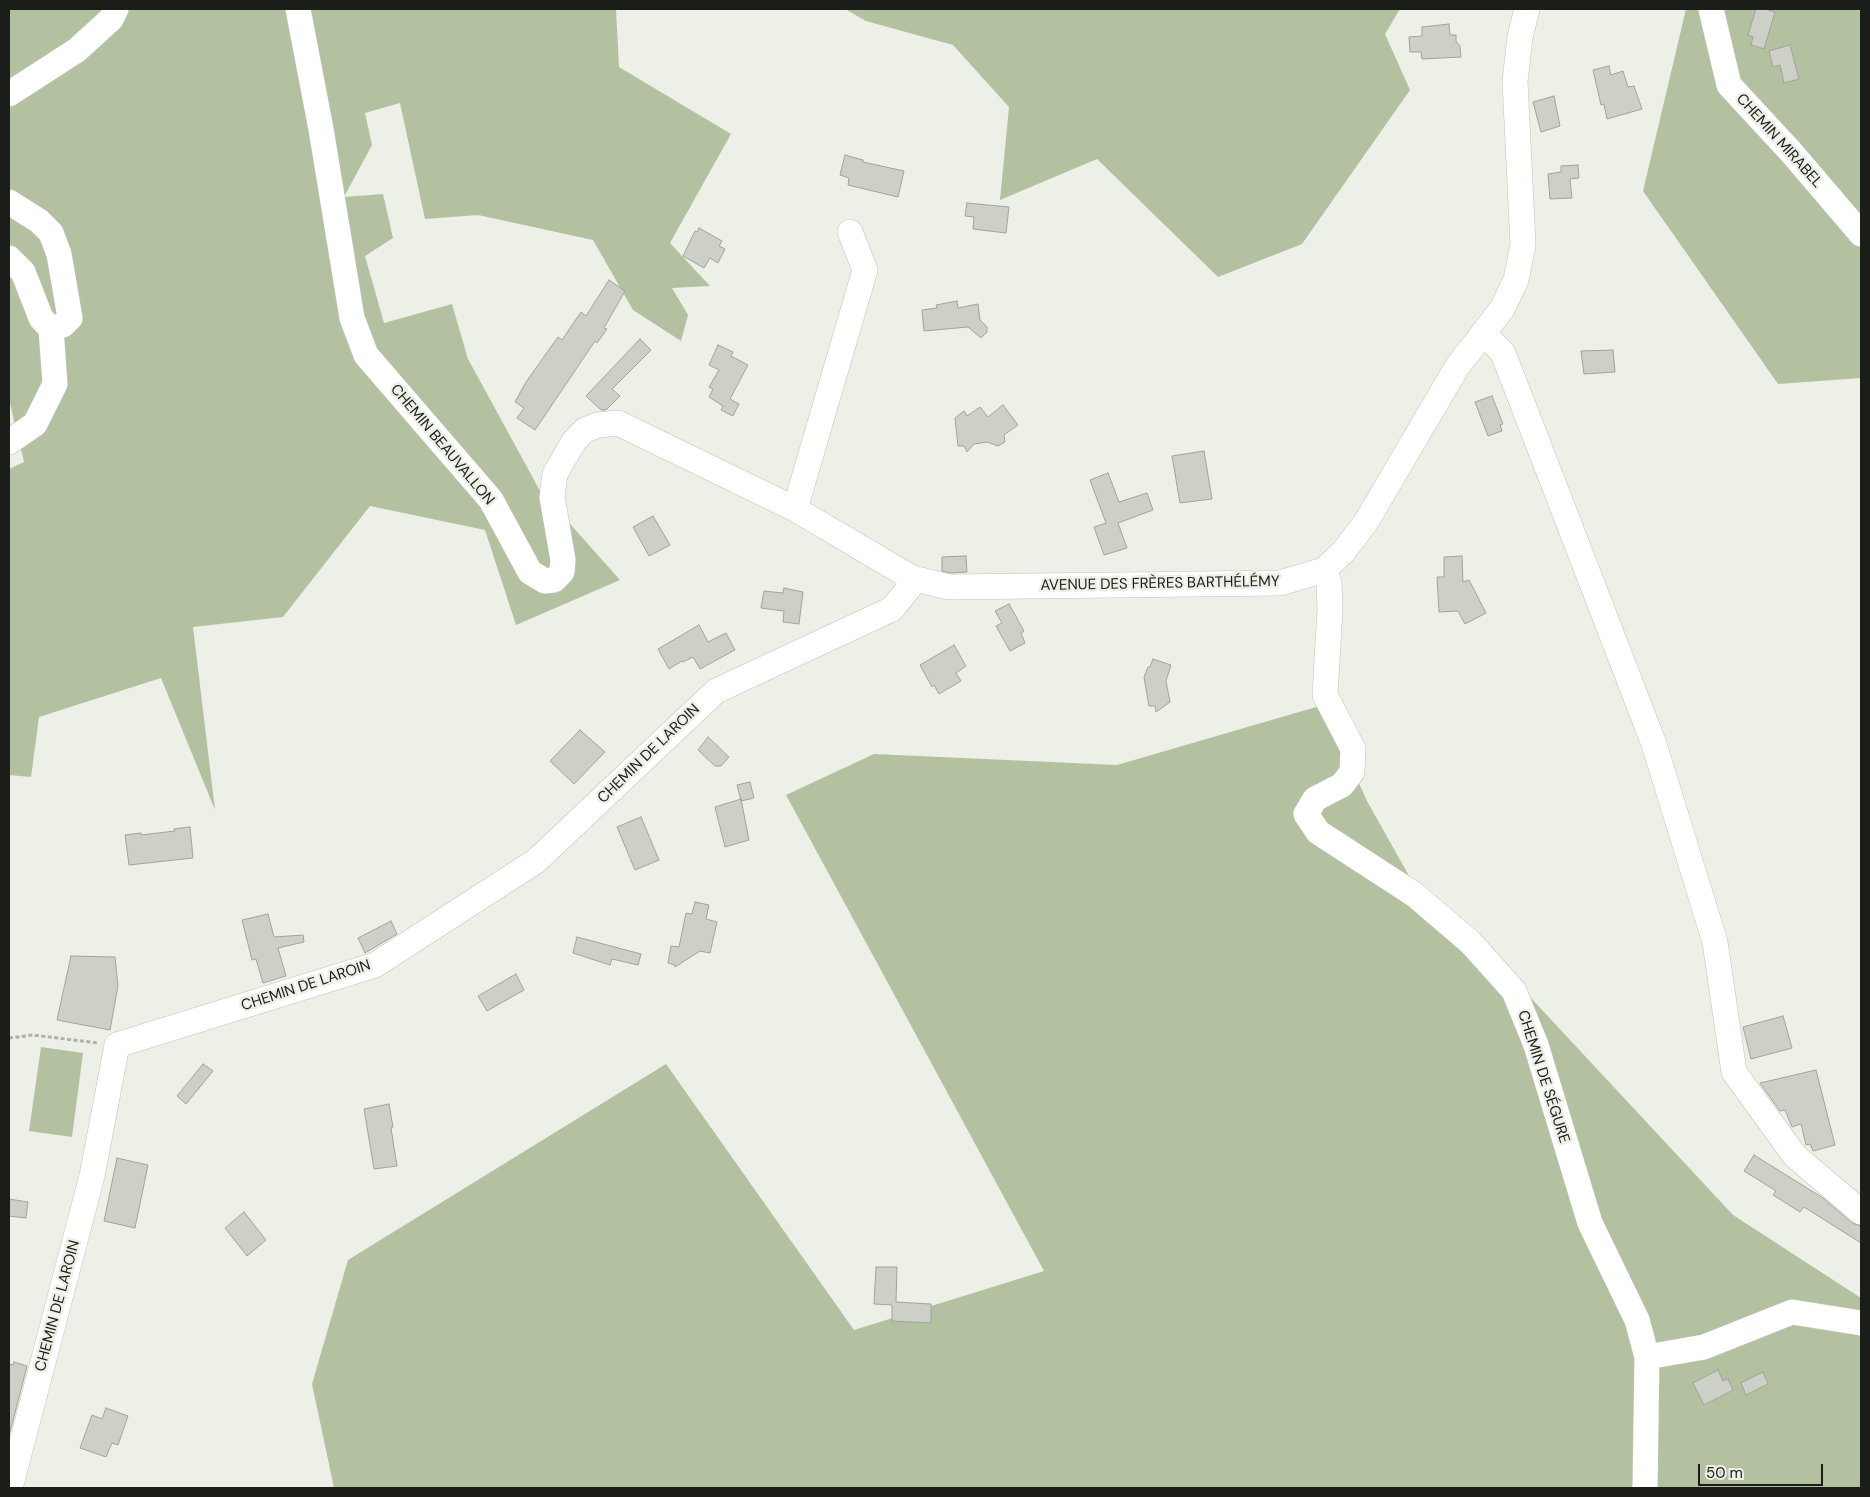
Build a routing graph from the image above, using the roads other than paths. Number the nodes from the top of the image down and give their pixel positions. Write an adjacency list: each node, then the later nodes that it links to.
1 (116, 9): 5 (street)
2 (298, 9): 13 (street, CHEMIN BEAUVALLON)
3 (1527, 9): 11 (street, AVENUE DES FRÈRES BARTHÉLÉMY)
4 (1711, 9): 8 (street, CHEMIN MIRABEL)
5 (9, 94)
6 (9, 202): 10 (street)
7 (850, 232): 13 (street)
8 (1861, 234)
9 (9, 258): 10 (street)
10 (51, 329): 12 (street)
11 (1483, 333): 14 (street, AVENUE DES FRÈRES BARTHÉLÉMY); 16 (street)
12 (9, 442)
13 (795, 509): 15 (street, CHEMIN BEAUVALLON)
14 (1324, 570): 15 (street, AVENUE DES FRÈRES BARTHÉLÉMY); 18 (street, CHEMIN DE SÉGURE)
15 (912, 578): 19 (street, CHEMIN DE LAROIN)
16 (1861, 1212)
17 (1861, 1323): 18 (street)
18 (1647, 1357): 20 (street, CHEMIN DE SÉGURE)
19 (10, 1488)
20 (1645, 1488)

